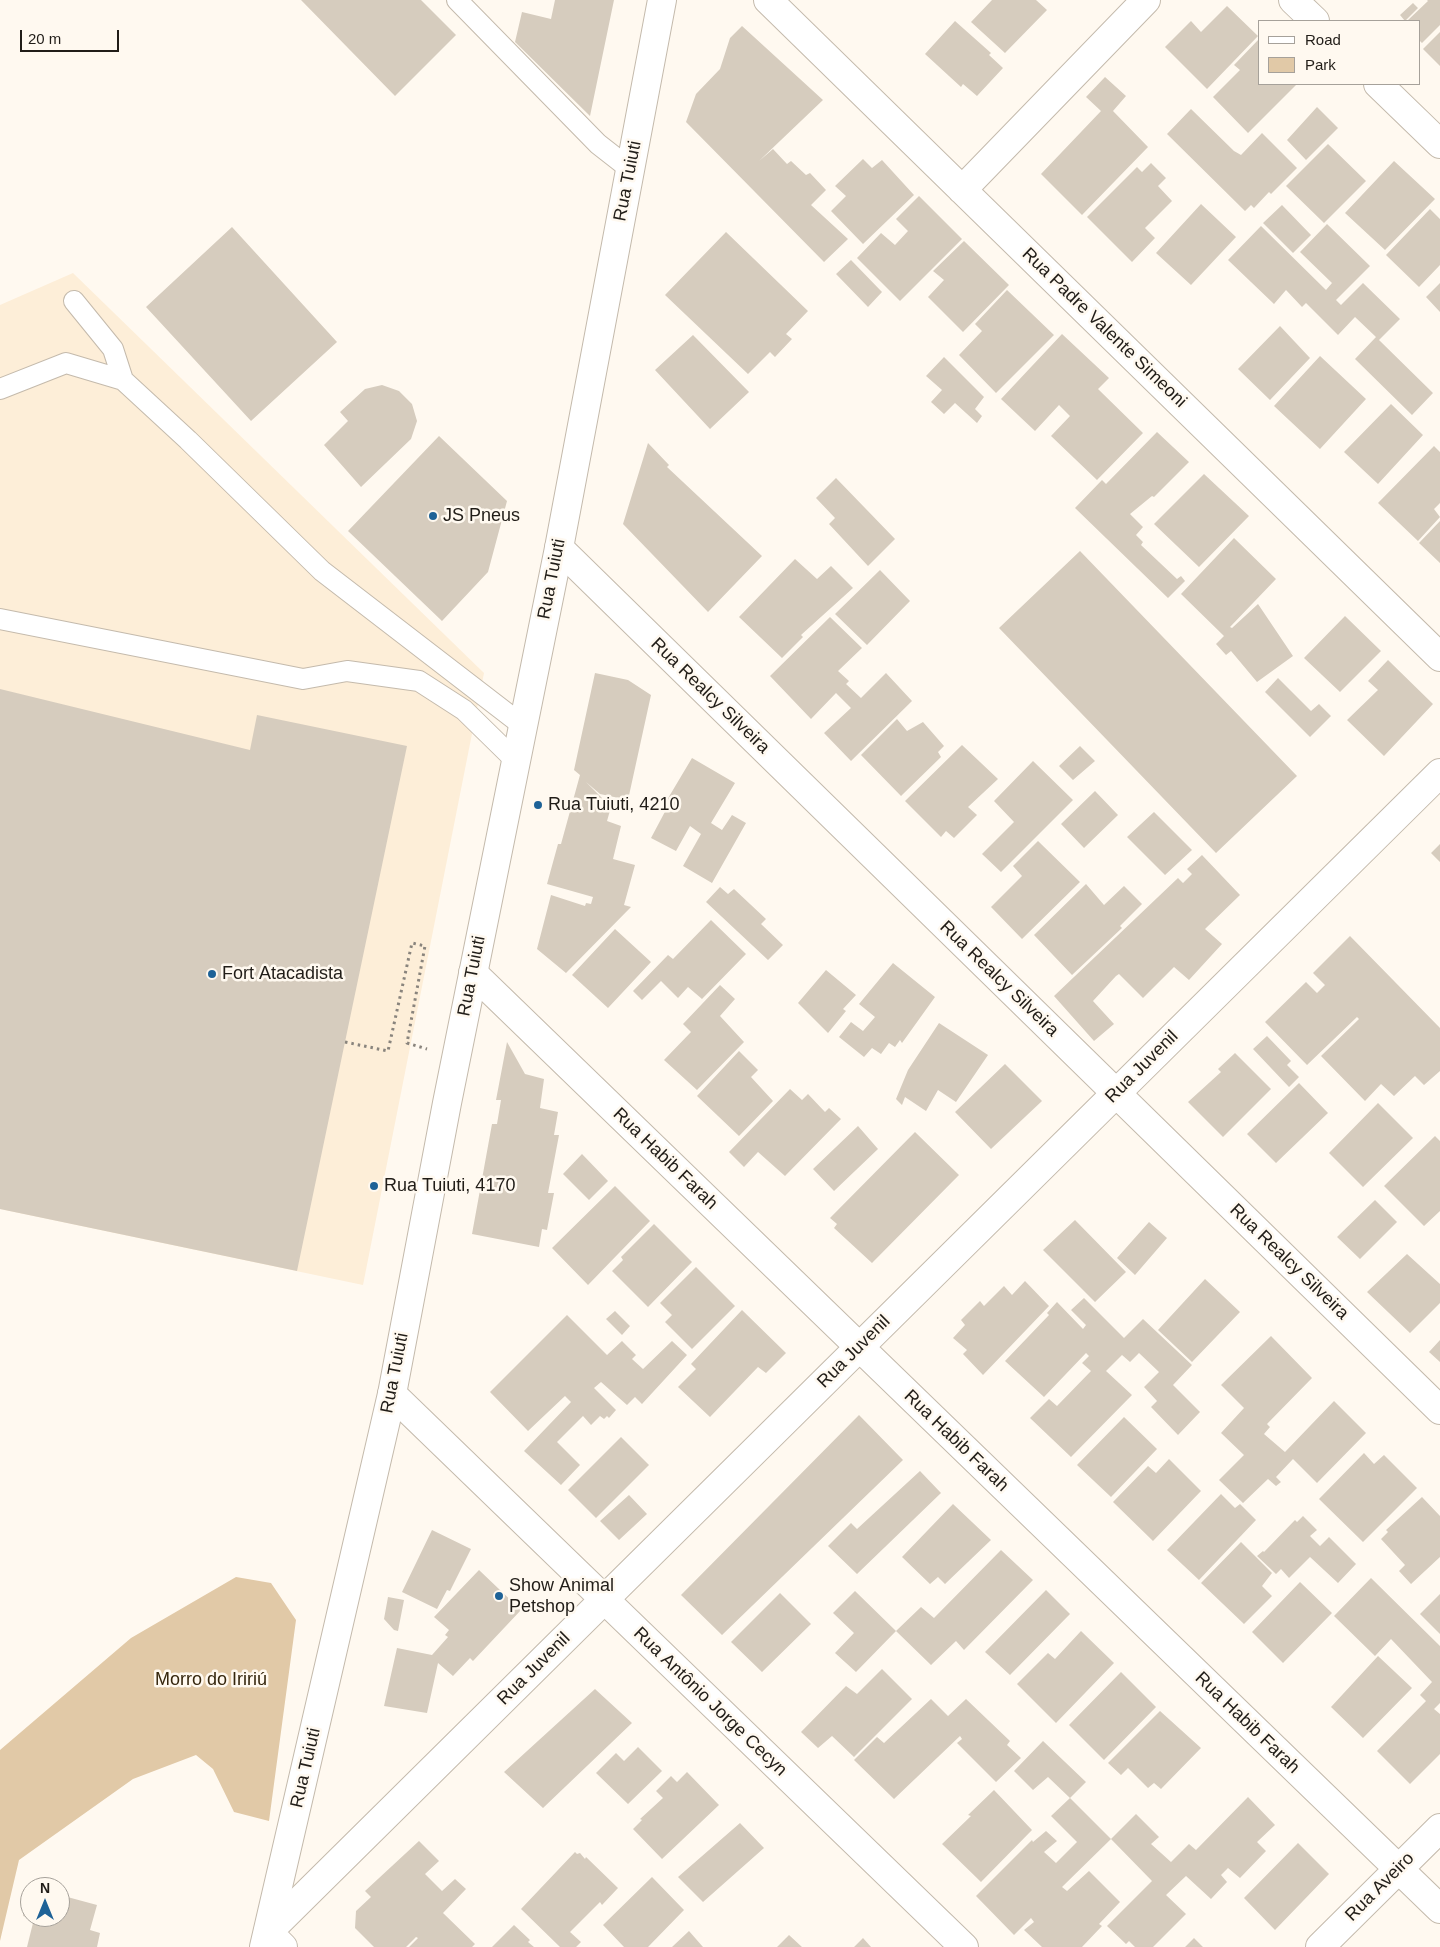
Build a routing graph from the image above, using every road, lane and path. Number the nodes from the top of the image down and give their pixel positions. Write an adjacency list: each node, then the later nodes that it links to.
1 (458, 0): 9 (lane)
2 (662, 0): 9 (street, Rua Tuiuti)
3 (768, 0): 10 (street, Rua Padre Valente Simeoni)
4 (1146, 0): 10 (street)
5 (1293, 0): 6 (street)
6 (1314, 20)
7 (1379, 85): 8 (street)
8 (1440, 144)
9 (630, 169): 14 (street, Rua Tuiuti)
10 (962, 190): 16 (street, Rua Padre Valente Simeoni)
11 (74, 301): 12 (lane)
12 (123, 380): 13 (lane); 17 (lane)
13 (0, 388)
14 (559, 548): 17 (street, Rua Tuiuti); 23 (street, Rua Realcy Silveira)
15 (0, 619): 18 (lane)
16 (1440, 657)
17 (522, 725): 18 (street, Rua Tuiuti)
18 (515, 760): 20 (street, Rua Tuiuti)
19 (1440, 772): 23 (street, Rua Juvenil)
20 (473, 973): 22 (street, Rua Tuiuti); 24 (street, Rua Habib Farah)
21 (345, 1042): 22 (path)
22 (456, 1059): 25 (street, Rua Tuiuti)
23 (1116, 1093): 24 (street, Rua Juvenil); 26 (street, Rua Realcy Silveira)
24 (859, 1347): 27 (street, Rua Juvenil); 29 (street, Rua Habib Farah)
25 (392, 1394): 27 (street, Rua Antônio Jorge Cecyn); 31 (street, Rua Tuiuti)
26 (1440, 1410)
27 (604, 1599): 31 (street, Rua Juvenil); 32 (street, Rua Antônio Jorge Cecyn)
28 (1440, 1828): 29 (street, Rua Aveiro)
29 (1399, 1869): 30 (street, Rua Habib Farah); 33 (street, Rua Aveiro)
30 (1440, 1909)
31 (272, 1942)
32 (964, 1947)
33 (1320, 1947)

